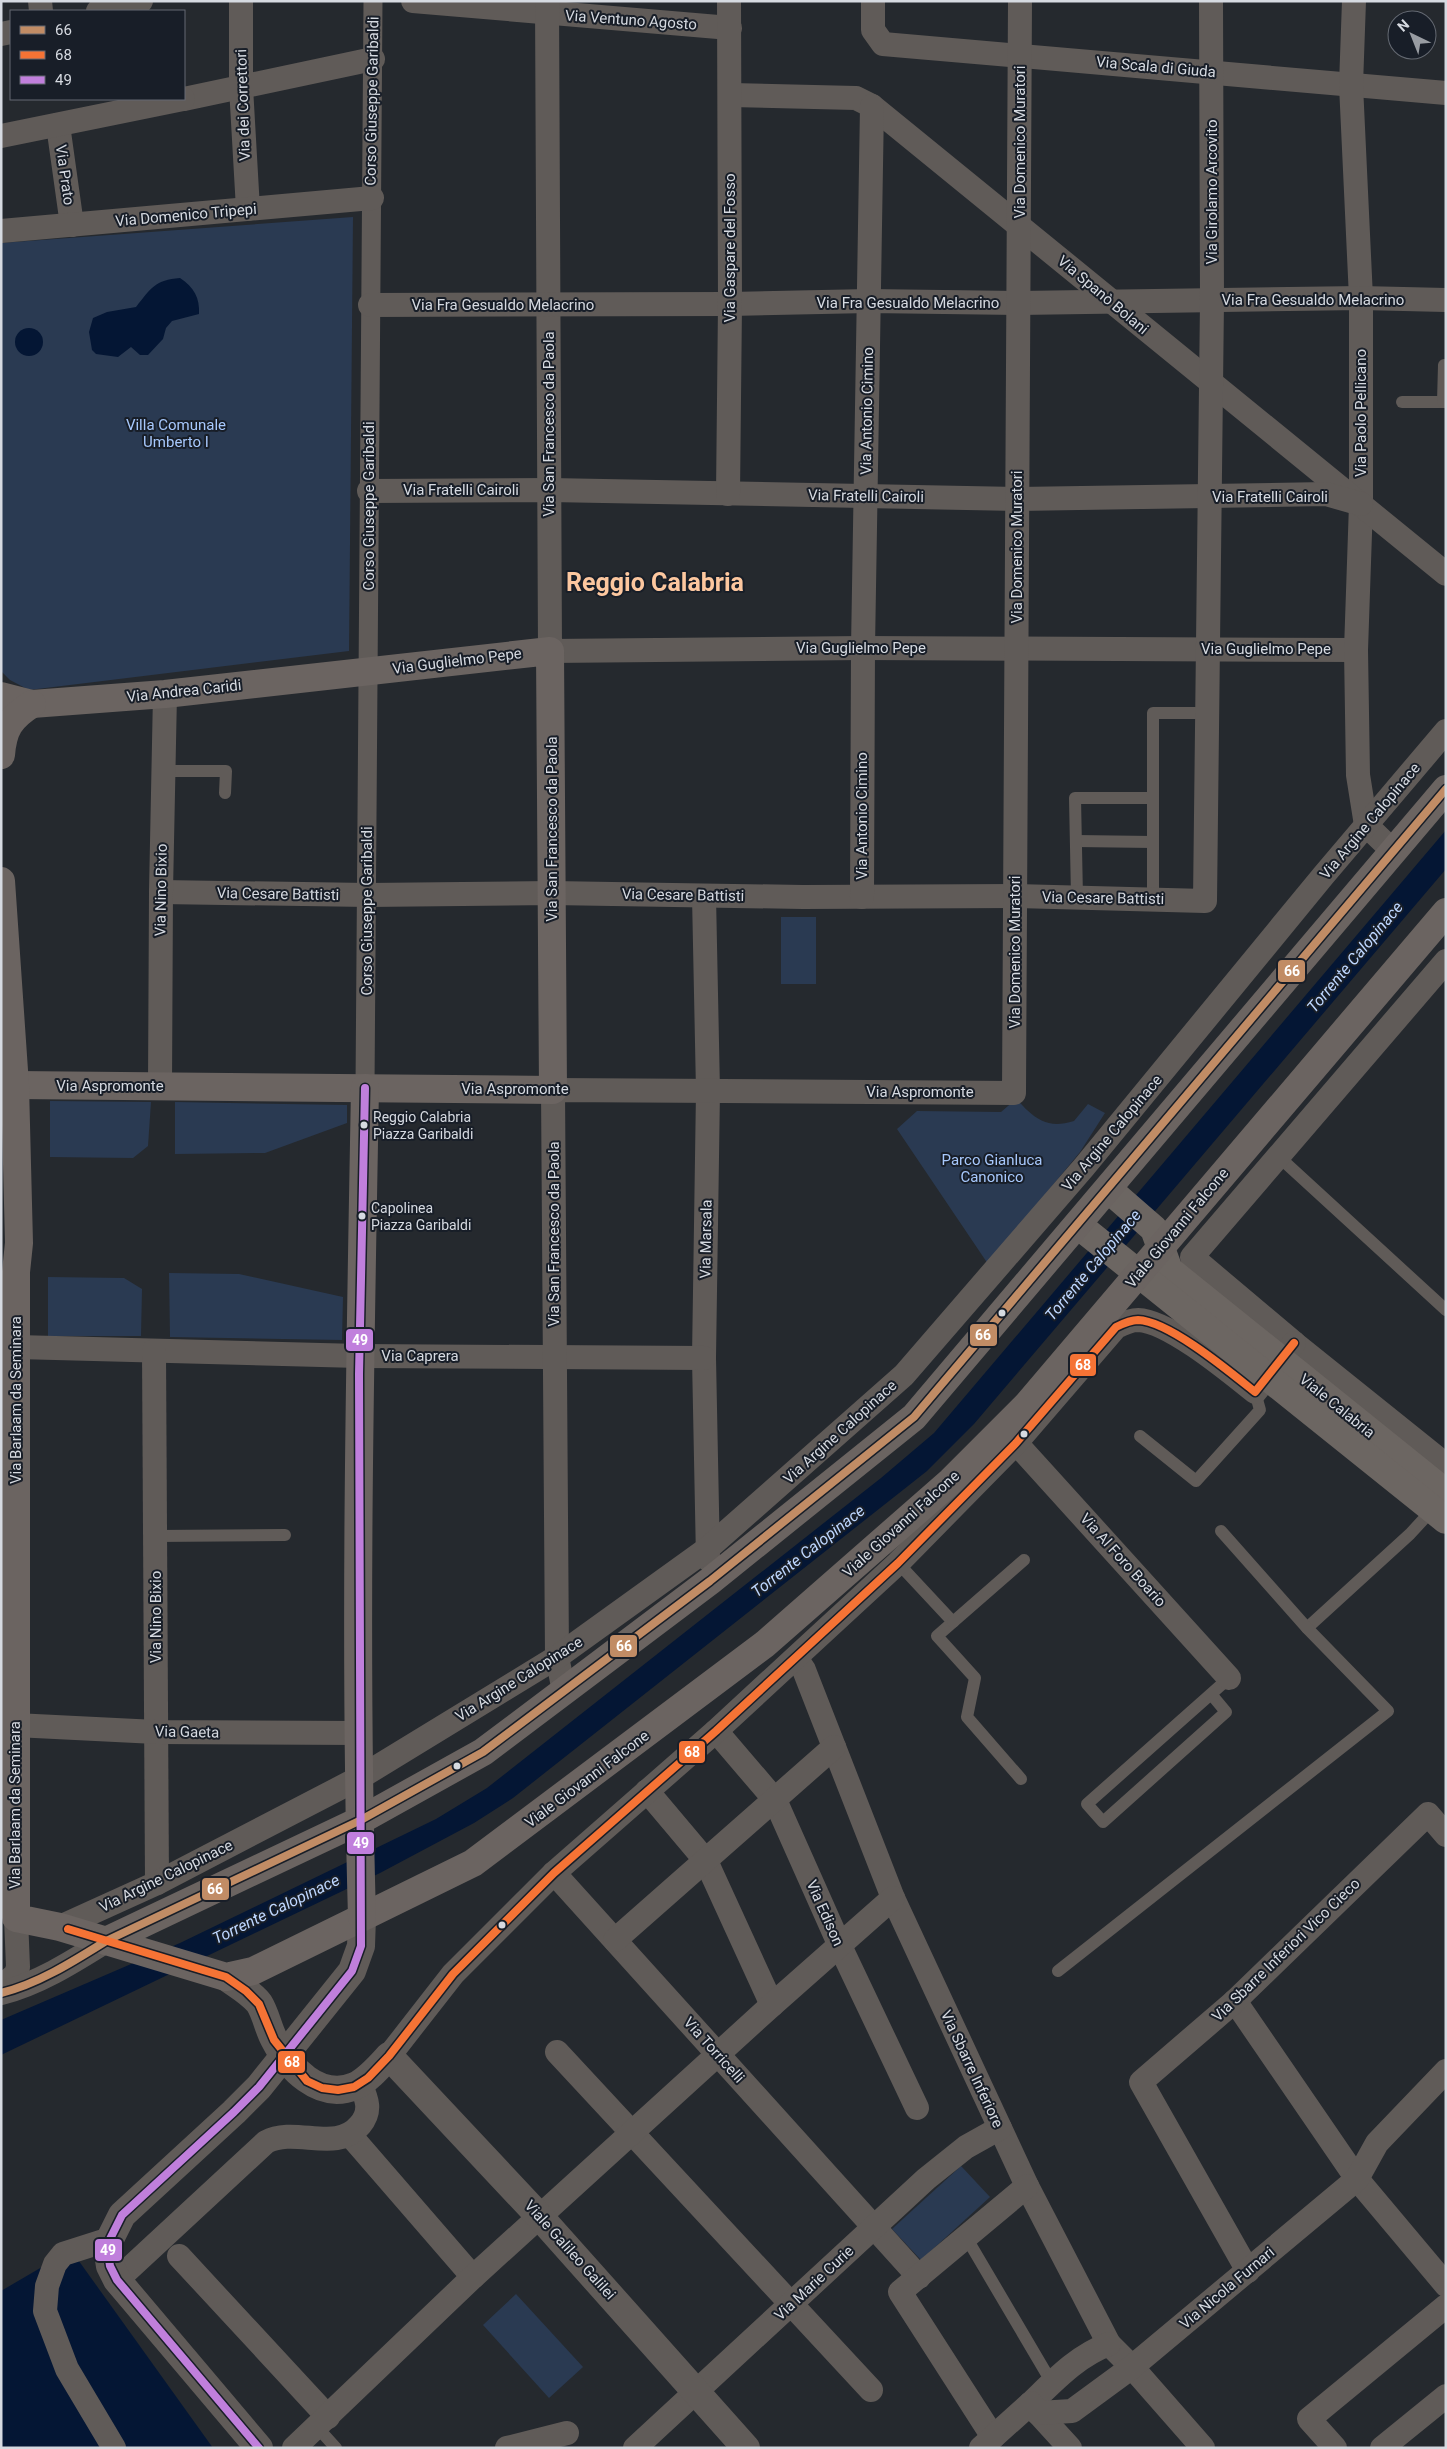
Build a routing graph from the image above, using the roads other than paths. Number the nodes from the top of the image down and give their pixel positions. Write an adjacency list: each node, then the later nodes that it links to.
1 (241, 1): 17 (street, Via dei Correttori)
2 (373, 1): 14 (street, Corso Giuseppe Garibaldi)
3 (413, 1): 10 (street, Via Ventuno Agosto)
4 (729, 1): 12 (street, Via Gaspare del Fosso)
5 (873, 1): 13 (street, Via Scala di Giuda)
6 (1020, 1): 13 (street, Via Domenico Muratori)
7 (1211, 1): 15 (street, Via Girolamo Arcovito)
8 (1354, 1): 16 (street, Via Paolo Pellicano)
9 (127, 5): 11 (street)
10 (547, 8): 12 (street, Via Ventuno Agosto); 39 (street, Via San Francesco da Paola)
11 (103, 10)
12 (730, 28): 19 (street, Via Gaspare del Fosso)
13 (1020, 57): 15 (street, Via Scala di Giuda); 28 (street, Via Domenico Muratori)
14 (373, 59): 17 (street); 26 (street, Corso Giuseppe Garibaldi)
15 (1211, 72): 16 (street, Via Scala di Giuda); 34 (street, Via Girolamo Arcovito)
16 (1351, 85): 18 (street, Via Scala di Giuda); 31 (street, Via Paolo Pellicano)
17 (242, 87): 20 (street); 27 (street, Via dei Correttori)
18 (1446, 94)
19 (730, 95): 23 (street, Via Spanò Bolani); 37 (street, Via Gaspare del Fosso)
20 (185, 99)
21 (173, 100): 22 (street)
22 (141, 103): 24 (street)
23 (872, 106): 28 (street, Via Spanò Bolani); 33 (street, Via Antonio Cimino)
24 (58, 125): 25 (street); 29 (street, Via Prato)
25 (1, 136)
26 (372, 198): 27 (street, Via Domenico Tripepi); 38 (street, Corso Giuseppe Garibaldi)
27 (248, 209): 29 (street, Via Domenico Tripepi)
28 (1019, 224): 35 (street, Via Spanò Bolani); 36 (street, Via Domenico Muratori)
29 (72, 225): 30 (street, Via Domenico Tripepi)
30 (1, 231)
31 (1361, 298): 32 (street, Via Fra Gesualdo Melacrino); 34 (street, Via Fra Gesualdo Melacrino); 50 (street, Via Paolo Pellicano)
32 (1446, 300)
33 (869, 301): 36 (street, Via Fra Gesualdo Melacrino); 37 (street, Via Fra Gesualdo Melacrino); 47 (street, Via Antonio Cimino)
34 (1212, 301): 35 (street, Via Fra Gesualdo Melacrino); 41 (street, Via Girolamo Arcovito)
35 (1111, 302): 36 (street, Via Fra Gesualdo Melacrino); 41 (street, Via Spanò Bolani)
36 (1019, 303): 49 (street, Via Domenico Muratori)
37 (730, 304): 39 (street, Via Fra Gesualdo Melacrino); 46 (street, Via Gaspare del Fosso)
38 (370, 305): 39 (street, Via Fra Gesualdo Melacrino); 45 (street, Corso Giuseppe Garibaldi)
39 (548, 305): 44 (street, Via San Francesco da Paola)
40 (1444, 365): 43 (lane)
41 (1211, 382): 48 (street, Via Girolamo Arcovito); 50 (street, Via Spanò Bolani)
42 (1402, 402): 43 (lane)
43 (1444, 402)
44 (550, 490): 45 (street, Via Fratelli Cairoli); 46 (street, Via Fratelli Cairoli); 56 (street, Via San Francesco da Paola)
45 (369, 491): 57 (street, Corso Giuseppe Garibaldi)
46 (728, 494): 47 (street, Via Fratelli Cairoli)
47 (866, 495): 49 (street, Via Fratelli Cairoli); 52 (street, Via Antonio Cimino)
48 (1210, 496): 49 (street, Via Fratelli Cairoli); 50 (street, Via Fratelli Cairoli); 54 (street, Via Girolamo Arcovito)
49 (1018, 499): 53 (street, Via Domenico Muratori)
50 (1361, 504): 51 (street, Via Spanò Bolani); 55 (street, Via Paolo Pellicano)
51 (1446, 574)
52 (862, 648): 53 (street, Via Guglielmo Pepe); 56 (street, Via Guglielmo Pepe); 77 (street, Via Antonio Cimino)
53 (1017, 648): 54 (street, Via Guglielmo Pepe); 78 (street, Via Domenico Muratori)
54 (1208, 649): 55 (street, Via Guglielmo Pepe); 61 (street, Via Girolamo Arcovito)
55 (1356, 650): 68 (street, Via Paolo Pellicano)
56 (550, 651): 57 (main road, Via Guglielmo Pepe); 74 (main road, Via San Francesco da Paola)
57 (367, 672): 58 (main road, Via Andrea Caridi); 75 (street, Corso Giuseppe Garibaldi)
58 (165, 694): 60 (main road, Via Andrea Caridi); 64 (street, Via Nino Bixio)
59 (1, 696): 60 (main road, Via Andrea Caridi)
60 (32, 704): 63 (main road)
61 (1208, 713): 67 (lane); 81 (street, Via Girolamo Arcovito)
62 (1446, 730): 68 (street, Via Argine Calopinace)
63 (1, 755)
64 (163, 771): 66 (lane); 73 (street, Via Nino Bixio)
65 (1446, 789): 71 (main road)
66 (225, 793)
67 (1153, 798): 69 (lane); 70 (lane)
68 (1366, 825): 71 (street); 84 (street, Via Argine Calopinace)
69 (1076, 841): 70 (lane); 79 (lane)
70 (1153, 842): 80 (lane)
71 (1393, 851): 85 (main road)
72 (1, 881): 86 (main road, Via Barlaam da Seminara)
73 (161, 892): 75 (street, Via Cesare Battisti); 87 (street, Via Nino Bixio)
74 (552, 893): 75 (street, Via Cesare Battisti); 76 (street, Via Cesare Battisti); 89 (main road, Via San Francesco da Paola)
75 (368, 895): 88 (street, Corso Giuseppe Garibaldi)
76 (704, 896): 77 (street, Via Cesare Battisti); 90 (street, Via Marsala)
77 (862, 896): 78 (street, Via Cesare Battisti)
78 (1016, 896): 79 (street, Via Cesare Battisti); 91 (street, Via Domenico Muratori)
79 (1077, 897): 80 (street, Via Cesare Battisti)
80 (1153, 898): 81 (street, Via Cesare Battisti)
81 (1205, 900)
82 (1446, 912): 96 (main road, Viale Giovanni Falcone)
83 (1446, 961): 92 (street)
84 (1183, 1048): 85 (street); 93 (street, Via Argine Calopinace)
85 (1208, 1070): 94 (main road)
86 (15, 1086): 87 (main road, Via Aspromonte); 99 (main road, Via Barlaam da Seminara)
87 (160, 1086): 88 (main road, Via Aspromonte)
88 (366, 1088): 89 (main road, Via Aspromonte); 101 (main road, Corso Giuseppe Garibaldi)
89 (553, 1090): 90 (street, Via Aspromonte); 102 (street, Via San Francesco da Paola)
90 (708, 1091): 91 (street, Via Aspromonte); 103 (street, Via Marsala)
91 (1014, 1093)
92 (1278, 1156): 98 (lane); 104 (street)
93 (1084, 1167): 94 (street); 112 (street, Via Argine Calopinace)
94 (1113, 1194): 95 (main road); 96 (main road)
95 (1083, 1229): 97 (main road, Viale Calabria); 115 (main road)
96 (1158, 1238): 97 (main road, Viale Giovanni Falcone); 104 (main road, Viale Calabria)
97 (1133, 1269): 104 (main road, Viale Calabria); 139 (main road, Viale Giovanni Falcone)
98 (1446, 1310)
99 (17, 1347): 100 (street, Via Caprera); 116 (main road, Via Barlaam da Seminara)
100 (154, 1351): 101 (street, Via Caprera); 111 (street, Via Nino Bixio)
101 (359, 1356): 102 (street, Via Caprera); 127 (main road, Corso Giuseppe Garibaldi)
102 (555, 1357): 103 (street, Via Caprera); 119 (street, Via San Francesco da Paola)
103 (704, 1358): 112 (street, Via Marsala)
104 (1274, 1368): 105 (lane); 106 (street); 107 (street, Viale Calabria); 108 (main road, Viale Calabria)
105 (1140, 1436)
106 (1016, 1443): 114 (street); 121 (street, Via Al Foro Boario)
107 (1446, 1465)
108 (1443, 1512): 118 (lane)
109 (1221, 1531): 118 (lane)
110 (285, 1535): 111 (lane)
111 (155, 1536): 126 (street, Via Nino Bixio)
112 (707, 1549): 115 (street, Via Marsala); 119 (street, Via Argine Calopinace)
113 (1024, 1560): 117 (lane)
114 (898, 1563): 117 (lane); 120 (street)
115 (710, 1581): 122 (main road)
116 (8, 1597): 124 (main road, Via Barlaam da Seminara)
117 (953, 1622): 130 (lane)
118 (1307, 1628): 145 (lane)
119 (557, 1658): 122 (street, Via San Francesco da Paola); 129 (street, Via Argine Calopinace)
120 (796, 1658): 125 (street); 128 (street, Via Sbarre Inferiore)
121 (1229, 1678): 123 (lane)
122 (564, 1691): 133 (main road)
123 (1211, 1694): 123 (lane)
124 (15, 1725): 126 (street, Via Gaeta); 140 (main road, Via Barlaam da Seminara)
125 (716, 1731): 131 (street); 132 (street, Via Edison)
126 (156, 1732): 127 (street, Via Gaeta); 137 (street, Via Nino Bixio)
127 (360, 1733): 129 (main road, Corso Giuseppe Garibaldi)
128 (834, 1748): 132 (street); 138 (street, Via Sbarre Inferiore)
129 (360, 1778): 133 (main road, Corso Giuseppe Garibaldi); 137 (street, Via Argine Calopinace)
130 (1021, 1778)
131 (647, 1792): 135 (street); 136 (street)
132 (775, 1800): 135 (street); 144 (street, Via Edison)
133 (359, 1831): 139 (main road, Corso Giuseppe Garibaldi); 143 (main road)
134 (1446, 1835): 149 (street, Via Sbarre Inferiori Vico Cieco)
135 (706, 1860): 142 (street); 150 (street)
136 (554, 1873): 142 (street, Via Torricelli); 154 (street)
137 (157, 1883): 141 (street, Via Argine Calopinace)
138 (893, 1898): 144 (street); 158 (street, Via Sbarre Inferiore)
139 (362, 1906): 146 (main road, Viale Giovanni Falcone); 152 (street)
140 (16, 1918): 141 (main road); 147 (street)
141 (60, 1926): 143 (main road)
142 (615, 1940): 153 (street, Via Torricelli)
143 (117, 1944): 146 (main road); 148 (street)
144 (840, 1946): 150 (street); 157 (street, Via Edison)
145 (1058, 1972)
146 (226, 1977): 152 (street)
147 (1, 1987)
148 (1, 1993)
149 (1235, 2001): 161 (street); 169 (street, Via Sbarre Inferiori Vico Cieco)
150 (772, 2005): 153 (street)
151 (556, 2052): 159 (street)
152 (283, 2054): 156 (street); 166 (street)
153 (718, 2054): 159 (street); 164 (street, Via Torricelli)
154 (389, 2056): 156 (street); 163 (street, Viale Galileo Galilei)
155 (1446, 2071): 161 (street, Via Nicola Furnari)
156 (360, 2083): 160 (street)
157 (917, 2108)
158 (1000, 2128): 162 (street, Via Sbarre Inferiore); 164 (street, Via Marie Curie)
159 (632, 2133): 163 (street); 174 (street)
160 (350, 2135): 171 (street); 172 (street)
161 (1357, 2179): 168 (street); 169 (street, Via Nicola Furnari)
162 (1027, 2186): 165 (street); 176 (street, Via Sbarre Inferiore)
163 (540, 2216): 171 (street); 180 (street, Viale Galileo Galilei)
164 (874, 2228): 170 (street, Via Torricelli); 174 (street, Via Marie Curie)
165 (966, 2237): 170 (street); 178 (lane)
166 (110, 2239): 172 (street); 186 (street)
167 (179, 2256): 183 (street)
168 (1438, 2262): 173 (street)
169 (1248, 2271): 177 (street, Via Nicola Furnari)
170 (919, 2276): 185 (street)
171 (473, 2277): 183 (street)
172 (117, 2280): 187 (street)
173 (1446, 2285)
174 (791, 2305): 179 (street); 180 (street, Via Marie Curie)
175 (1446, 2306): 195 (street)
176 (1109, 2344): 177 (street, Via Sbarre Inferiore); 178 (street)
177 (1132, 2367): 182 (street, Via Nicola Furnari); 194 (street, Via Sbarre Inferiore)
178 (1052, 2383): 182 (street)
179 (871, 2390)
180 (697, 2393): 191 (street, Via Marie Curie); 192 (street, Viale Galileo Galilei)
181 (1446, 2396): 196 (street)
182 (1034, 2408): 185 (street); 193 (street)
183 (322, 2422): 188 (street); 189 (lane)
184 (566, 2433): 190 (street)
185 (987, 2442)
186 (114, 2448)
187 (259, 2448)
188 (294, 2448)
189 (336, 2448)
190 (507, 2448)
191 (635, 2448)
192 (746, 2448)
193 (1070, 2448)
194 (1202, 2448)
195 (1335, 2448)
196 (1382, 2448)

